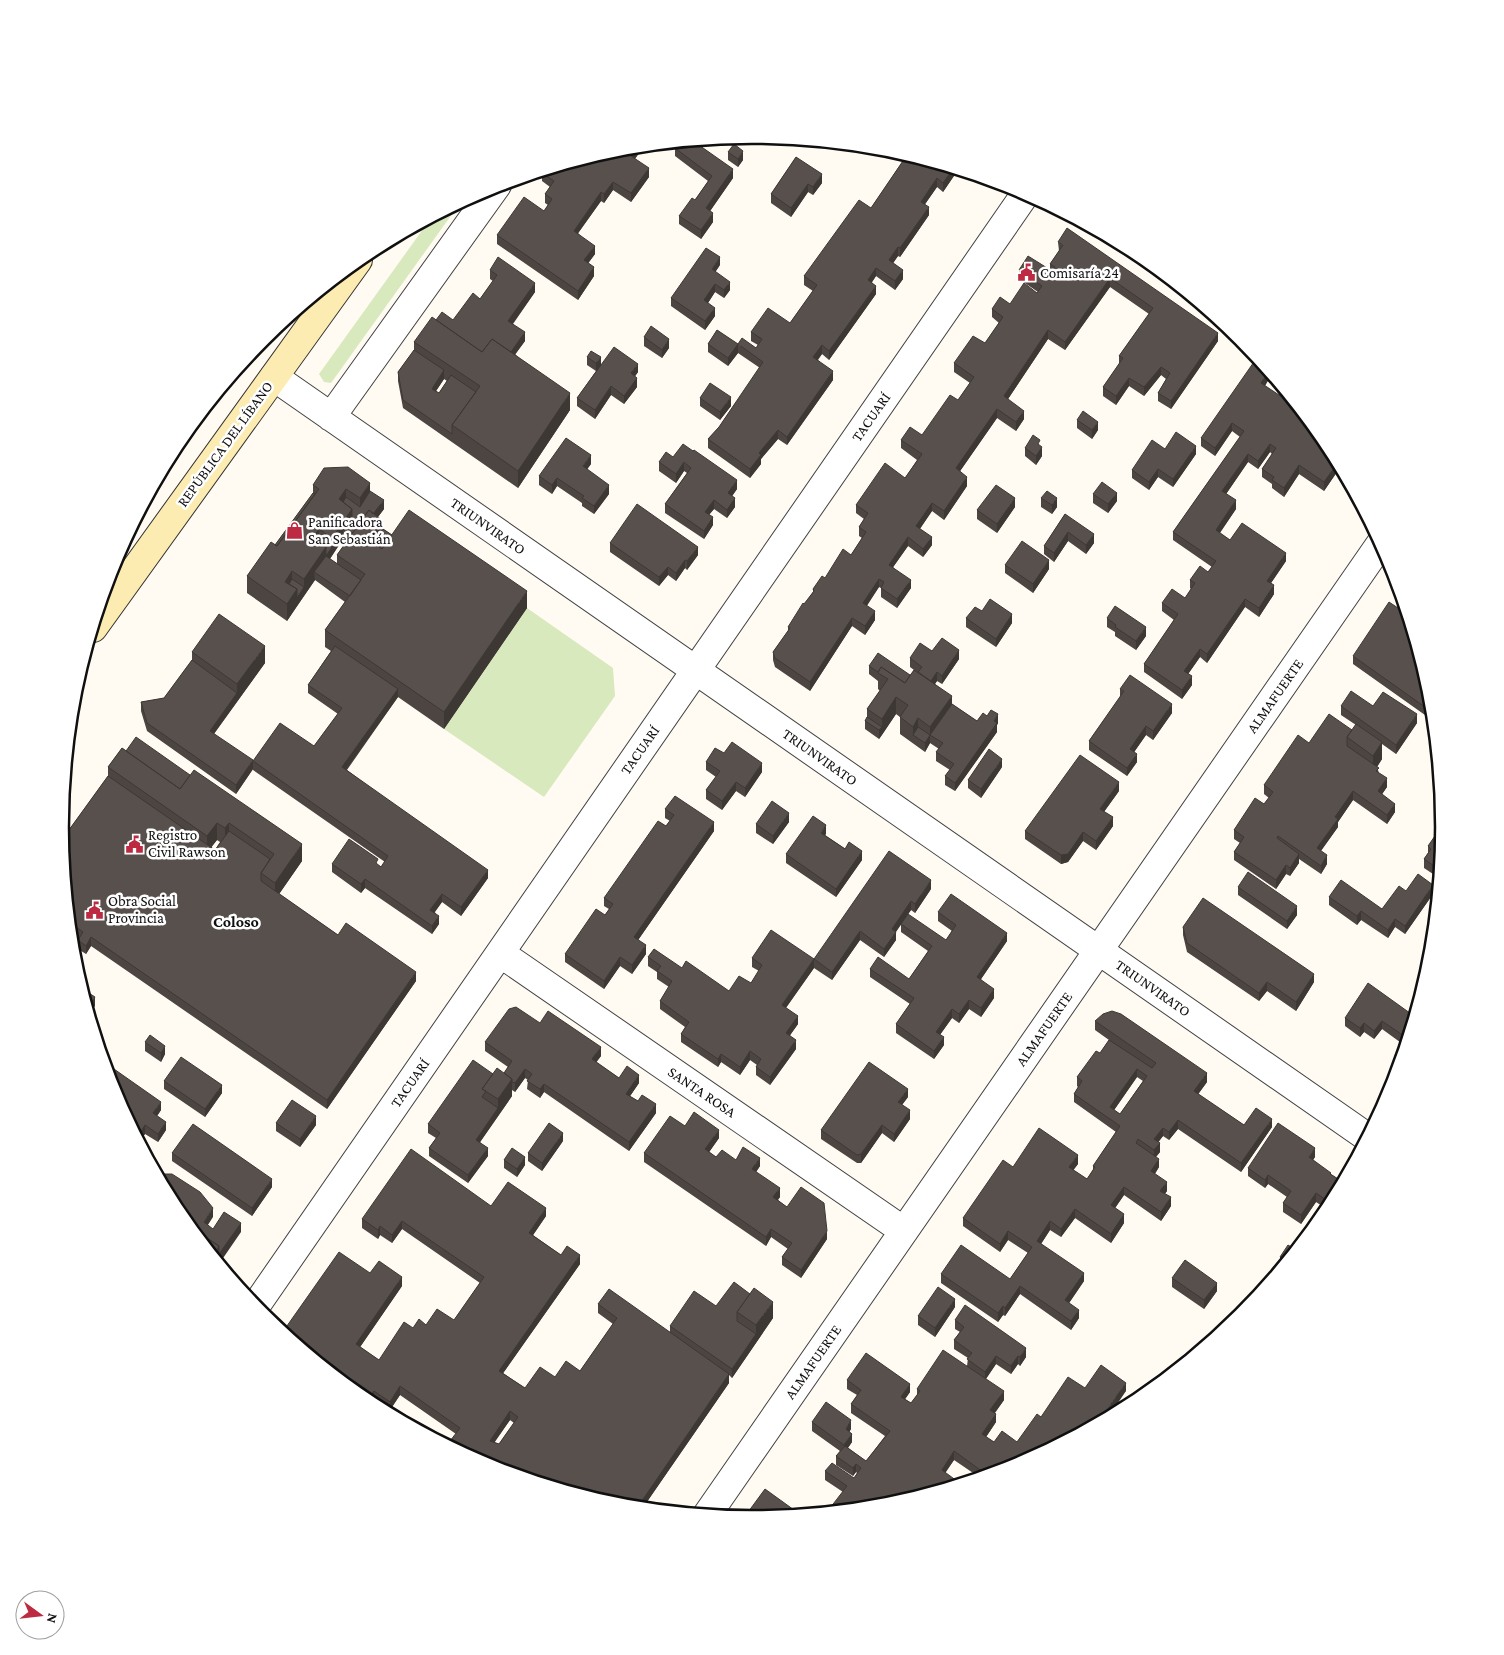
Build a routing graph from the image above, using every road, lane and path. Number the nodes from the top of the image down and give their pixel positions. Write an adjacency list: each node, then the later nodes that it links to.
1 (490, 197): 5 (street)
2 (1021, 200): 8 (street, TACUARÍ)
3 (342, 281): 4 (main road, REPÚBLICA DEL LÍBANO)
4 (274, 377): 5 (street, TRIUNVIRATO); 7 (main road, REPÚBLICA DEL LÍBANO)
5 (331, 417): 8 (street, TRIUNVIRATO)
6 (1376, 550): 9 (street, ALMAFUERTE)
7 (103, 614)
8 (696, 670): 9 (street, TRIUNVIRATO); 10 (street, TACUARÍ)
9 (1099, 950): 11 (street, TRIUNVIRATO); 12 (street, ALMAFUERTE)
10 (500, 953): 12 (street, SANTA ROSA); 13 (street, TACUARÍ)
11 (1363, 1134)
12 (904, 1231): 14 (street, ALMAFUERTE)
13 (259, 1301)
14 (711, 1509)

